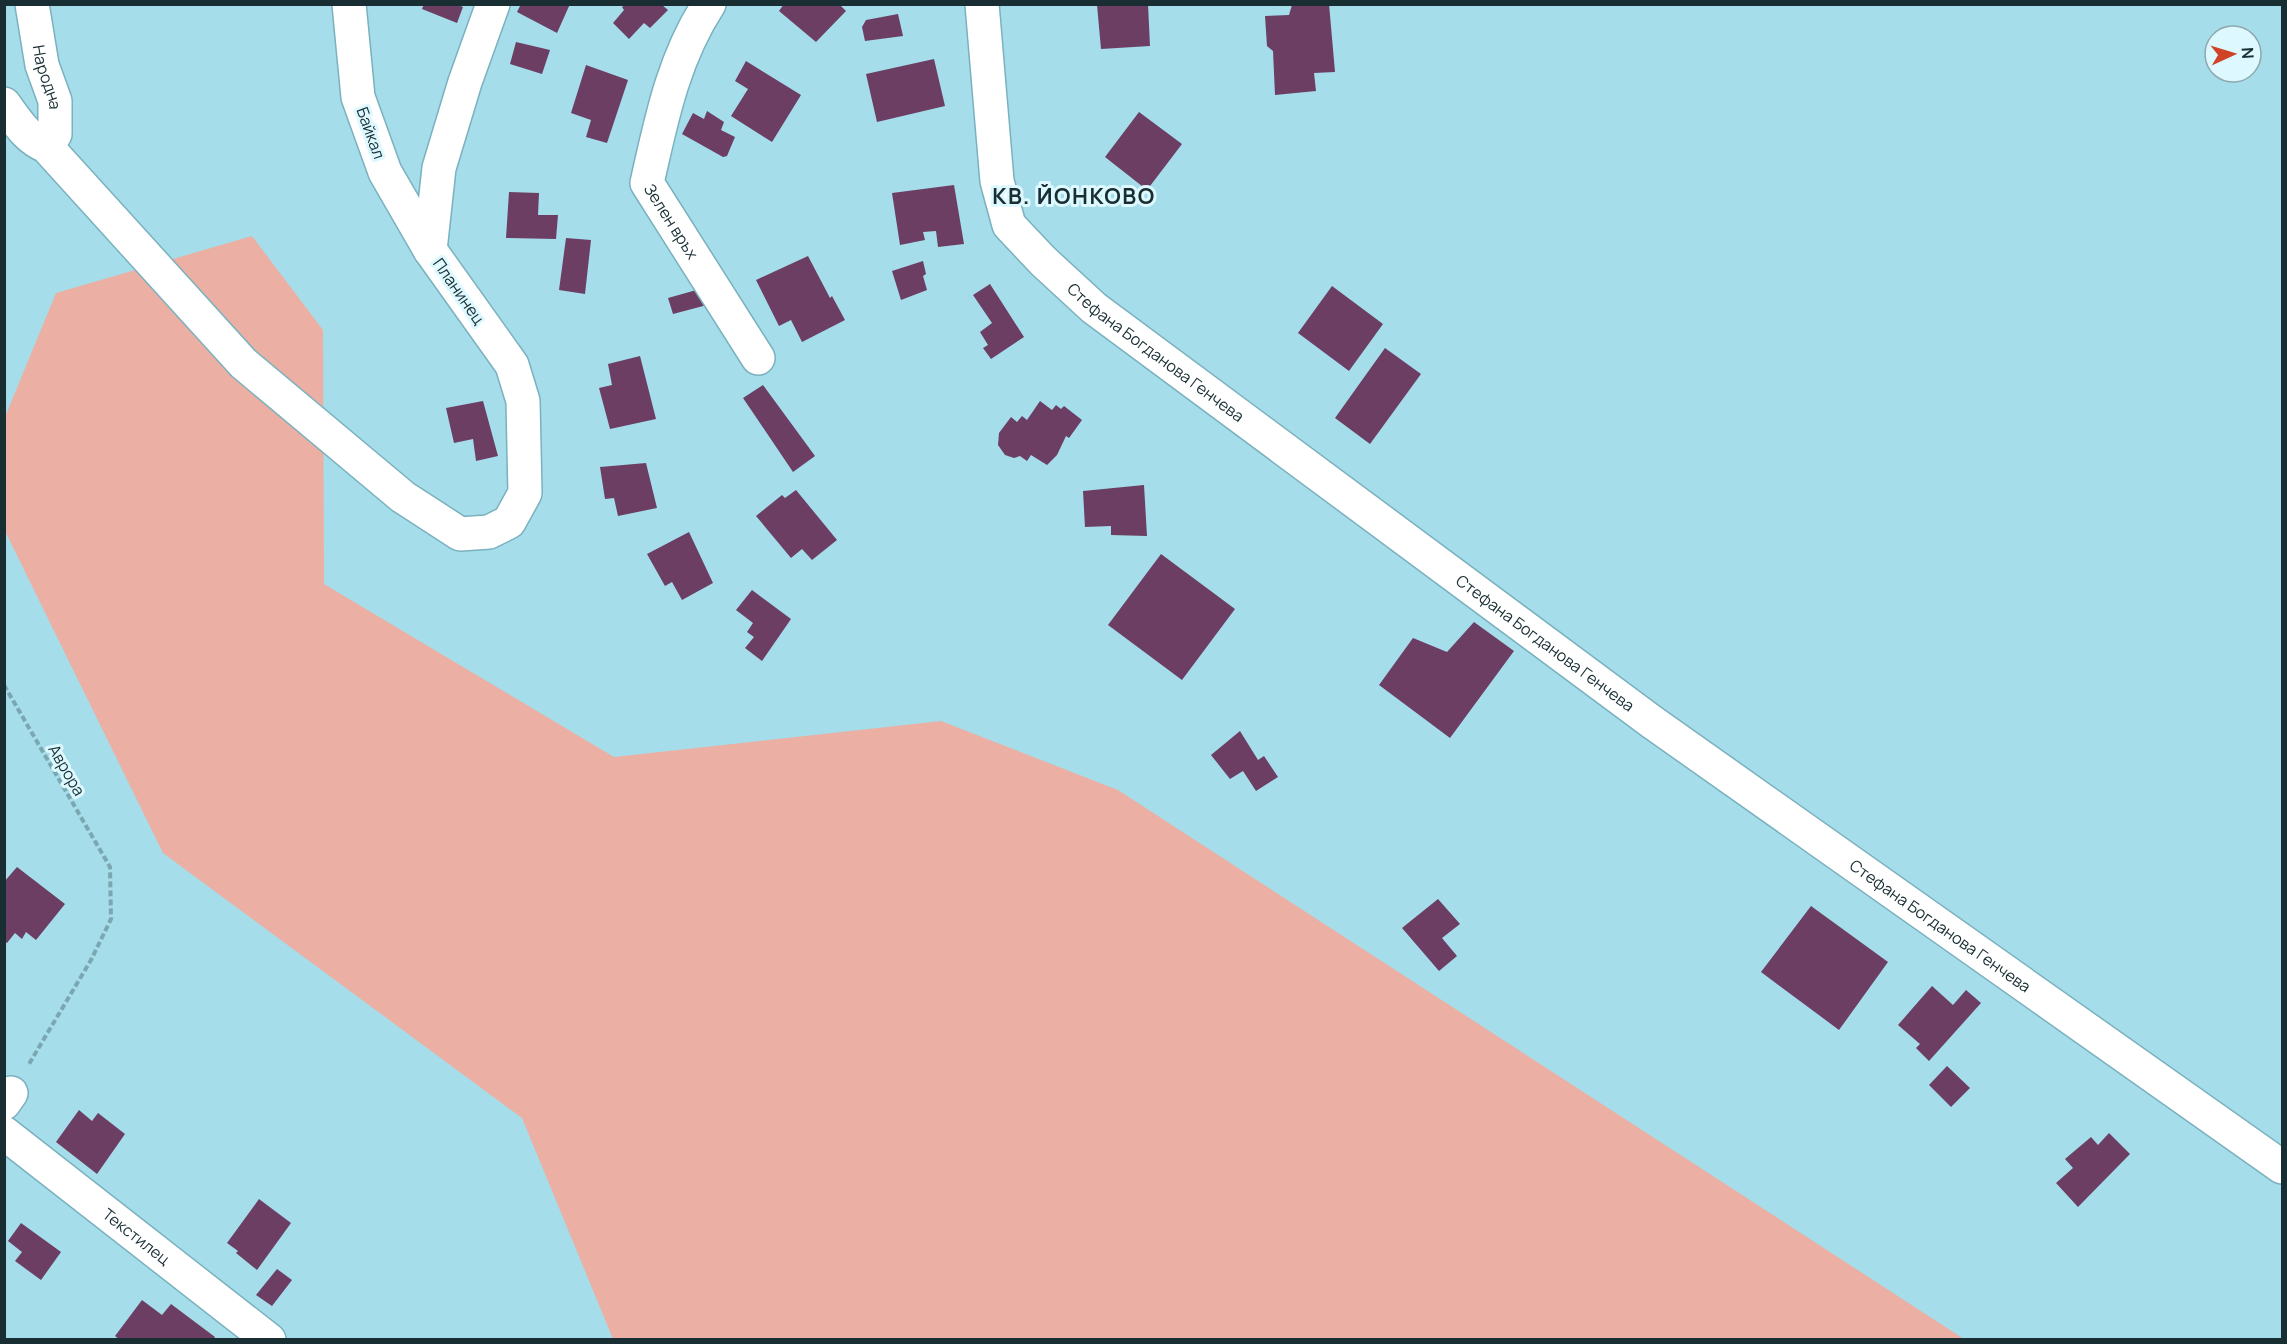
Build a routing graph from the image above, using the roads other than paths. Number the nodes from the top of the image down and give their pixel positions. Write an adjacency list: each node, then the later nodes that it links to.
1 (32, 4): 7 (street, Народна)
2 (349, 4): 8 (street, Байкал)
3 (493, 4): 8 (street, Планинец)
4 (708, 4): 9 (street, Зелен връх)
5 (982, 4): 11 (street, Стефана Богданова Генчева)
6 (4, 104): 7 (street)
7 (46, 146): 8 (street, Планинец)
8 (430, 250)
9 (758, 358)
10 (4, 1133): 12 (street, Текстилец)
11 (2283, 1167)
12 (269, 1340)

